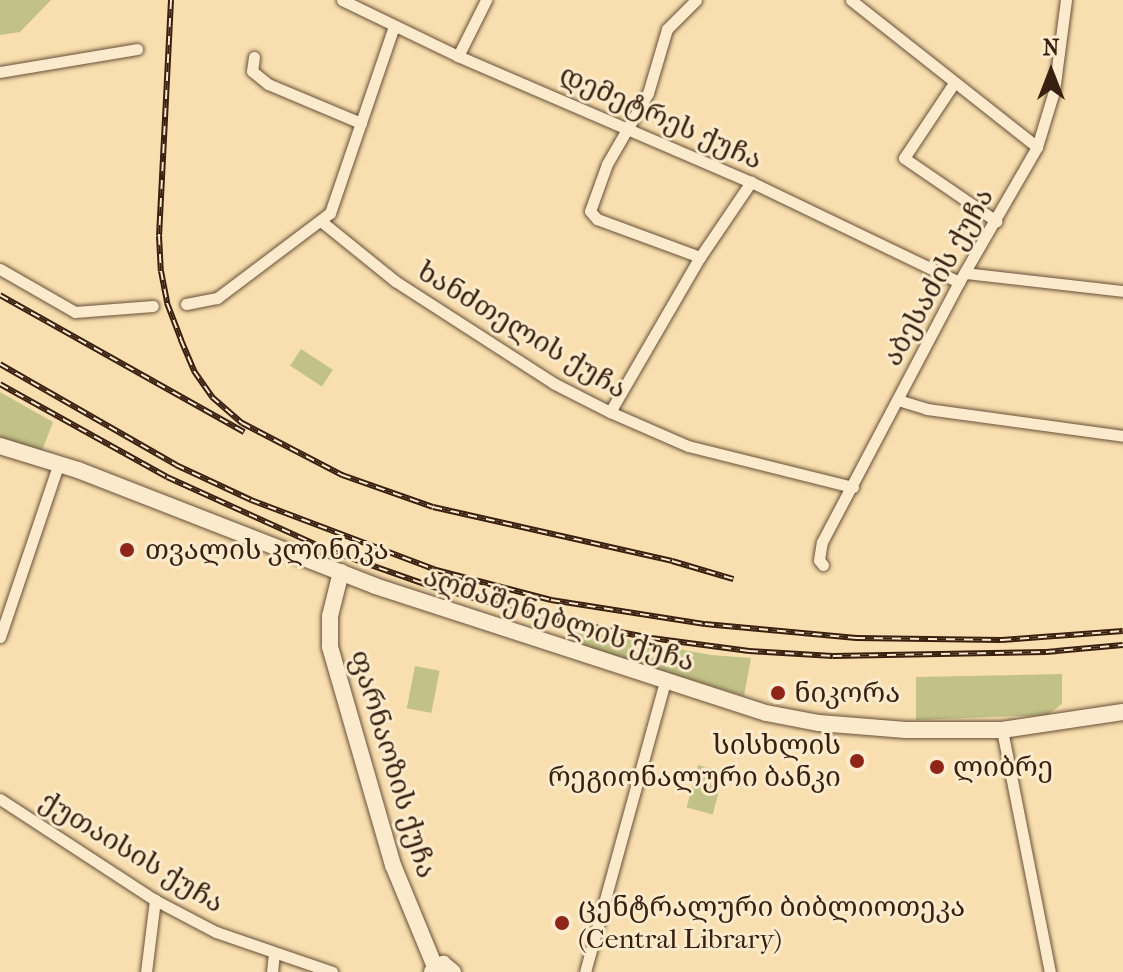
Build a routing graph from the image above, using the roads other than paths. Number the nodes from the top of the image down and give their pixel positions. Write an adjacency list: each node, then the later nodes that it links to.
1 (342, 0): 6 (street, დემეტრეს ქუჩა)
2 (486, 0): 8 (street)
3 (696, 0): 13 (street)
4 (851, 0): 11 (street)
5 (1066, 0): 14 (street, აბესაძის ქუჩა)
6 (394, 26): 8 (street, დემეტრეს ქუჩა); 12 (street)
7 (137, 49): 10 (street)
8 (458, 56): 13 (street, დემეტრეს ქუჩა)
9 (254, 57): 12 (street)
10 (0, 72)
11 (954, 83): 14 (street); 16 (street)
12 (361, 123): 17 (street)
13 (629, 129): 15 (street, დემეტრეს ქუჩა); 18 (street)
14 (1037, 147): 16 (street, აბესაძის ქუჩა)
15 (751, 182): 18 (street); 20 (street, დემეტრეს ქუჩა)
16 (996, 221): 20 (street, აბესაძის ქუჩა)
17 (322, 222): 22 (street); 25 (street, ხანძთელის ქუჩა)
18 (700, 257): 25 (street)
19 (0, 269): 23 (street)
20 (962, 278): 21 (street, დემეტრეს ქუჩა); 24 (street, აბესაძის ქუჩა)
21 (1123, 291)
22 (186, 304)
23 (153, 306)
24 (898, 400): 26 (street); 29 (street, აბესაძის ქუჩა)
25 (610, 412): 29 (street, ხანძთელის ქუჩა)
26 (1123, 436)
27 (0, 446): 28 (main road, აღმაშენებლის ქუჩა)
28 (58, 466): 31 (main road, აღმაშენებლის ქუჩა); 32 (street)
29 (853, 487): 30 (street, აბესაძის ქუჩა)
30 (823, 565)
31 (341, 572): 33 (main road, აღმაშენებლის ქუჩა); 39 (main road, ფარნაოზის ქუჩა)
32 (0, 637)
33 (665, 681): 35 (main road, აღმაშენებლის ქუჩა); 44 (street)
34 (1123, 712): 35 (main road, აღმაშენებლის ქუჩა)
35 (1002, 730): 45 (street)
36 (0, 799): 37 (street, ქუთაისის ქუჩა)
37 (155, 900): 38 (street, ქუთაისის ქუჩა); 40 (street)
38 (274, 953): 41 (street); 42 (street, ქუთაისის ქუჩა)
39 (434, 969): 43 (main road)
40 (146, 972)
41 (272, 972)
42 (332, 972)
43 (453, 972)
44 (585, 972)
45 (1050, 972)

